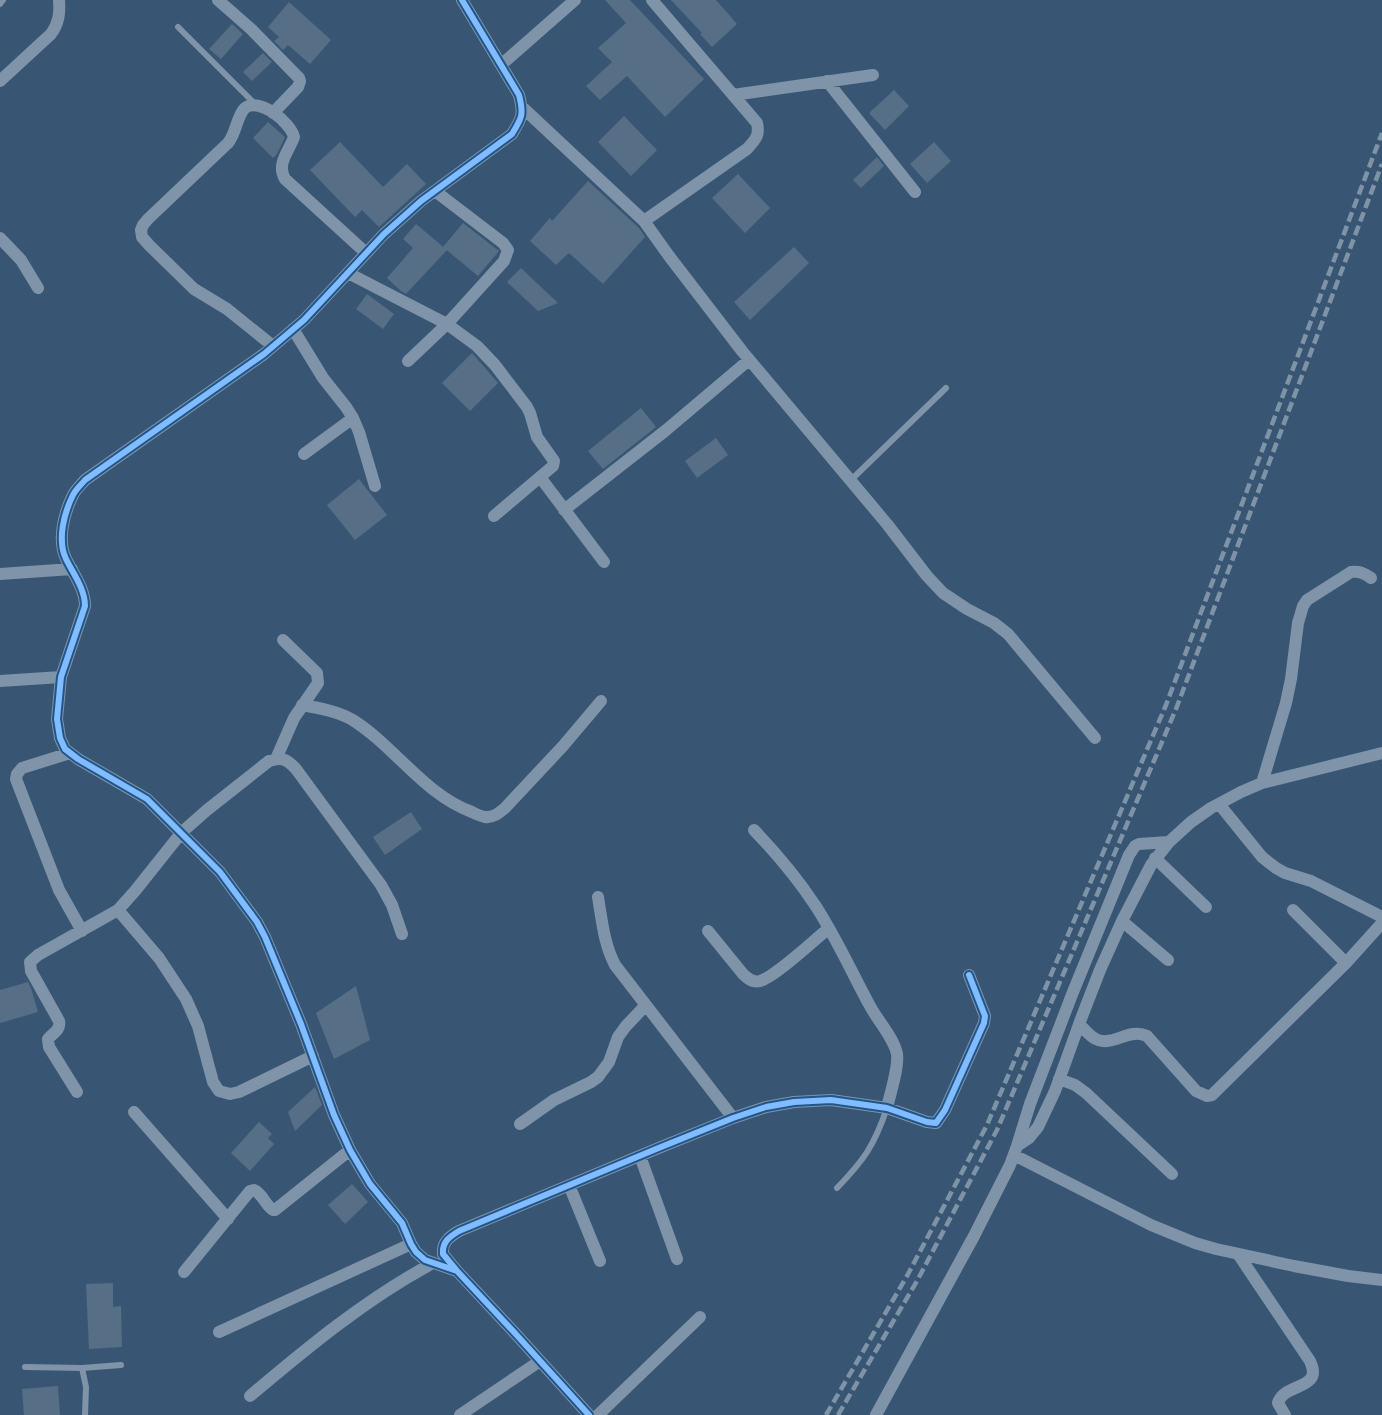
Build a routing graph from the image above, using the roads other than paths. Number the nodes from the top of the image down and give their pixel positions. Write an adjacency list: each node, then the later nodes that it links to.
1 (3, 0): 7 (lane)
2 (59, 0): 11 (street)
3 (218, 0): 16 (street)
4 (462, 0): 9 (street)
5 (575, 0): 9 (street)
6 (652, 0): 13 (street)
7 (0, 4)
8 (178, 27): 14 (lane)
9 (501, 65): 15 (street)
10 (873, 75): 12 (street)
11 (0, 81)
12 (827, 81): 13 (street); 18 (street)
13 (733, 95): 19 (street)
14 (256, 105): 16 (street); 26 (street)
15 (522, 107): 17 (street); 19 (street)
16 (273, 113): 21 (street)
17 (435, 191): 21 (street); 24 (street)
18 (915, 192)
19 (645, 221): 28 (street)
20 (0, 238): 23 (street)
21 (366, 253): 22 (street)
22 (348, 273): 24 (street); 25 (street)
23 (38, 288)
24 (447, 324): 27 (street); 32 (street)
25 (293, 329): 26 (street); 30 (street)
26 (273, 346): 38 (street)
27 (408, 360)
28 (749, 360): 33 (street); 35 (street)
29 (946, 388): 33 (lane)
30 (353, 418): 31 (street); 34 (street)
31 (304, 454)
32 (540, 477): 35 (street); 36 (street)
33 (850, 480): 46 (street)
34 (375, 486)
35 (564, 510): 37 (street)
36 (494, 516)
37 (604, 562)
38 (72, 569): 39 (street); 42 (street)
39 (0, 574)
40 (1371, 578): 50 (street)
41 (283, 640): 45 (street)
42 (61, 677): 43 (street); 47 (street)
43 (0, 681)
44 (601, 700): 45 (street)
45 (302, 705): 49 (street)
46 (1095, 738)
47 (70, 753): 53 (street); 64 (street)
48 (1382, 753): 50 (street)
49 (276, 759): 53 (street); 66 (street)
50 (1262, 783): 51 (street)
51 (1219, 804): 54 (street); 60 (street)
52 (754, 830): 63 (street)
53 (182, 832): 58 (street); 72 (street)
54 (1169, 842): 55 (street); 80 (street)
55 (1155, 858): 57 (street); 61 (street)
56 (598, 897): 70 (street)
57 (1206, 907)
58 (118, 910): 64 (street); 72 (street)
59 (1293, 910): 68 (street)
60 (1382, 917)
61 (1122, 921): 67 (street); 71 (street)
62 (1382, 923): 68 (street)
63 (828, 928): 65 (street); 75 (street)
64 (82, 931): 74 (street)
65 (708, 932)
66 (402, 934)
67 (1168, 960)
68 (1346, 963): 71 (street)
69 (969, 975): 75 (street)
70 (646, 1005): 77 (street); 78 (street)
71 (1079, 1024): 73 (street)
72 (313, 1056): 79 (street)
73 (1059, 1079): 80 (street); 82 (street)
74 (77, 1092)
75 (887, 1108): 77 (street); 84 (lane)
76 (134, 1112): 85 (street)
77 (733, 1118): 81 (street)
78 (520, 1124)
79 (350, 1150): 85 (street); 86 (street)
80 (1015, 1151): 87 (street); 105 (street)
81 (640, 1156): 83 (street); 88 (street)
82 (1172, 1174)
83 (569, 1185): 89 (street); 91 (street)
84 (837, 1188)
85 (228, 1219): 92 (street)
86 (411, 1244): 90 (street); 95 (street)
87 (1238, 1254): 93 (street); 106 (street)
88 (677, 1259)
89 (600, 1262)
90 (433, 1263): 91 (street); 100 (street)
91 (457, 1271): 96 (street)
92 (184, 1272)
93 (1382, 1280)
94 (699, 1317): 104 (street)
95 (219, 1332)
96 (540, 1361): 102 (street); 103 (street)
97 (121, 1365): 99 (lane)
98 (25, 1367): 99 (lane)
99 (82, 1368): 101 (lane)
100 (250, 1396)
101 (85, 1415)
102 (460, 1415)
103 (589, 1415)
104 (598, 1415)
105 (876, 1415)
106 (1285, 1415)

